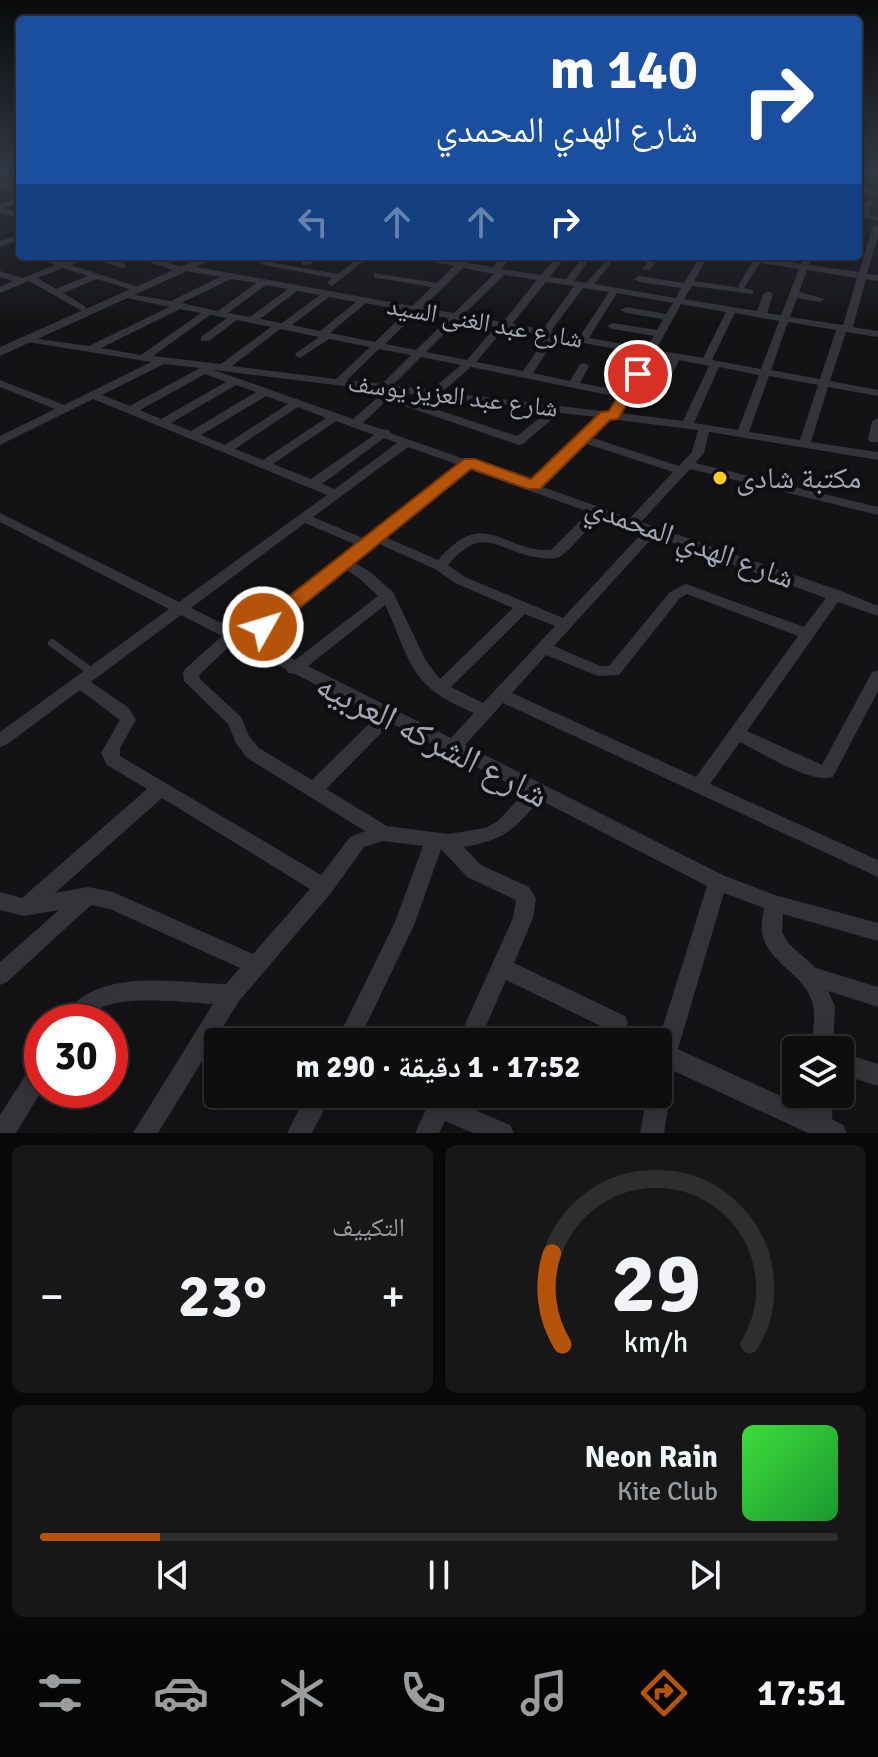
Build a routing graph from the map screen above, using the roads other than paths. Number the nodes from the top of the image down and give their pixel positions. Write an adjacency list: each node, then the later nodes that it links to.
1 (877, 225): 3 (street)
2 (862, 242): 3 (street)
3 (871, 243): 35 (street)
4 (47, 260): 24 (street)
5 (75, 260): 24 (street)
6 (105, 260): 25 (street)
7 (152, 260): 29 (street, شارع عبد الغنى السيد)
8 (196, 260): 29 (street)
9 (204, 260): 29 (street)
10 (311, 260): 21 (street)
11 (361, 260): 36 (street)
12 (432, 260): 26 (street)
13 (466, 260): 26 (street)
14 (505, 260): 30 (street)
15 (559, 260): 39 (street)
16 (585, 260): 42 (street)
17 (653, 260): 28 (street)
18 (702, 260): 43 (street)
19 (757, 260): 27 (street); 43 (street)
20 (806, 260): 27 (street)
21 (305, 263)
22 (607, 263): 45 (street)
23 (263, 264): 36 (street)
24 (62, 265): 33 (street); 38 (street)
25 (122, 265)
26 (461, 265): 30 (street); 44 (street)
27 (803, 267): 35 (street); 53 (street)
28 (647, 268)
29 (181, 269): 34 (street, شارع عبد الغنى السيد); 48 (street)
30 (498, 271): 39 (street); 66 (street)
31 (0, 274): 38 (street)
32 (377, 275): 44 (street)
33 (96, 276): 48 (street); 50 (street)
34 (229, 276): 41 (street, شارع عبد الغنى السيد); 57 (street)
35 (863, 276): 37 (street); 73 (street)
36 (340, 277): 51 (street)
37 (878, 278)
38 (26, 279): 47 (street); 50 (street)
39 (543, 279): 42 (street); 71 (street)
40 (639, 279): 43 (street)
41 (264, 282): 46 (street, شارع عبد الغنى السيد); 63 (street)
42 (568, 283): 45 (street)
43 (688, 284): 56 (street)
44 (439, 286): 59 (street)
45 (584, 286): 49 (street); 74 (street)
46 (295, 288): 51 (street, شارع عبد الغنى السيد); 69 (street)
47 (0, 290)
48 (132, 290): 57 (street); 58 (street); 78 (street)
49 (614, 291): 56 (street); 80 (street)
50 (55, 293): 58 (street)
51 (324, 293): 55 (street, شارع عبد الغنى السيد); 70 (street)
52 (768, 294): 64 (street)
53 (793, 294): 54 (street); 68 (street)
54 (820, 299)
55 (364, 300): 59 (street, شارع عبد الغنى السيد); 77 (street)
56 (679, 301): 61 (street); 67 (street)
57 (175, 305): 62 (street); 83 (street)
58 (82, 308): 81 (street)
59 (415, 309): 66 (street, شارع عبد الغنى السيد); 82 (street)
60 (626, 310): 67 (street)
61 (732, 310): 64 (street); 92 (street)
62 (208, 312): 63 (street); 89 (street)
63 (220, 314): 65 (street)
64 (761, 315): 68 (street)
65 (235, 317): 69 (street); 79 (street)
66 (459, 317): 71 (street, شارع عبد الغنى السيد); 86 (street)
67 (670, 317): 75 (street)
68 (784, 319): 73 (street); 97 (street)
69 (252, 320): 70 (street)
70 (281, 326): 77 (street); 95 (street)
71 (504, 326): 74 (street, شارع عبد الغنى السيد); 93 (street)
72 (612, 326): 75 (street)
73 (844, 329): 76 (street); 102 (street)
74 (549, 334): 80 (street, شارع عبد الغنى السيد); 98 (street)
75 (660, 334): 85 (street)
76 (878, 334)
77 (324, 335): 82 (street); 87 (street)
78 (28, 339): 83 (street, شارع عبد العزيز يوسف); 84 (street)
79 (205, 339)
80 (582, 340): 85 (street, شارع عبد الغنى السيد)
81 (0, 345)
82 (378, 346): 86 (street); 100 (street)
83 (89, 350): 89 (street, شارع عبد العزيز يوسف)
84 (0, 352)
85 (650, 352): 88 (street, شارع عبد الغنى السيد); 109 (street)
86 (421, 354): 93 (street); 104 (street)
87 (300, 355)
88 (675, 357): 92 (street, شارع عبد الغنى السيد); 110 (street)
89 (143, 358): 90 (street, شارع عبد العزيز يوسف)
90 (163, 360): 91 (street, شارع عبد العزيز يوسف); 108 (street)
91 (185, 363): 95 (street, شارع عبد العزيز يوسف); 96 (street, شارع الهدي المحمدي)
92 (710, 363): 97 (street, شارع عبد الغنى السيد); 120 (street)
93 (469, 364): 98 (street); 106 (street)
94 (584, 366): 103 (street)
95 (224, 367): 100 (street, شارع عبد العزيز يوسف)
96 (205, 370): 99 (street, شارع الهدي المحمدي); 114 (street)
97 (764, 373): 102 (street, شارع عبد الغنى السيد); 123 (street)
98 (526, 375): 103 (street)
99 (235, 381): 105 (street, شارع الهدي المحمدي); 119 (street)
100 (340, 381): 104 (street, شارع عبد العزيز يوسف)
101 (0, 383): 112 (street)
102 (824, 384): 107 (street, شارع عبد الغنى السيد); 129 (street)
103 (573, 385): 109 (street)
104 (388, 390): 106 (street, شارع عبد العزيز يوسف); 113 (street); 118 (street)
105 (265, 392): 111 (street, شارع الهدي المحمدي); 124 (street)
106 (434, 393): 113 (street, شارع عبد العزيز يوسف)
107 (878, 393)
108 (93, 395): 112 (street); 114 (street)
109 (626, 395): 115 (street)
110 (654, 401)
111 (297, 403): 116 (street, شارع الهدي المحمدي); 130 (street)
112 (65, 409): 127 (street)
113 (557, 409): 115 (street, شارع عبد العزيز يوسف)
114 (131, 410): 119 (street)
115 (610, 415): 120 (street, شارع عبد العزيز يوسف); 125 (street)
116 (336, 416): 118 (street, شارع الهدي المحمدي); 133 (street)
117 (878, 421): 126 (street)
118 (357, 422): 122 (street, شارع الهدي المحمدي)
119 (162, 423): 124 (street)
120 (687, 425): 121 (street, شارع عبد العزيز يوسف)
121 (704, 428): 123 (street, شارع عبد العزيز يوسف); 134 (street)
122 (385, 432): 128 (street, شارع الهدي المحمدي); 135 (street)
123 (742, 434): 129 (street, شارع عبد العزيز يوسف)
124 (193, 435): 130 (street)
125 (583, 439): 134 (street); 136 (street)
126 (874, 439)
127 (0, 441)
128 (408, 441): 132 (street, شارع الهدي المحمدي); 137 (street)
129 (804, 445): 131 (street, شارع عبد العزيز يوسف)
130 (227, 449): 133 (street)
131 (878, 456)
132 (469, 463): 136 (street, شارع الهدي المحمدي); 144 (street)
133 (264, 465): 135 (street)
134 (685, 468): 139 (street); 142 (street)
135 (313, 484): 137 (street)
136 (534, 485): 138 (street, شارع الهدي المحمدي)
137 (336, 494): 141 (street)
138 (598, 510): 142 (street, شارع الهدي المحمدي); 146 (street)
139 (878, 511)
140 (0, 517): 150 (street, شارع الشركه العربيه)
141 (303, 518): 144 (street); 150 (street)
142 (633, 522): 143 (street, شارع الهدي المحمدي)
143 (653, 529): 147 (street, شارع الهدي المحمدي); 152 (street)
144 (371, 541): 145 (street); 146 (street)
145 (344, 563): 148 (street); 154 (street)
146 (440, 566): 149 (street)
147 (836, 594): 151 (street, شارع الهدي المحمدي); 153 (street)
148 (388, 595): 157 (street); 160 (street)
149 (523, 607): 152 (street); 160 (street)
150 (179, 610): 154 (street, شارع الشركه العربيه); 159 (street)
151 (878, 611)
152 (565, 625): 156 (street)
153 (808, 634): 156 (street); 164 (street)
154 (237, 640): 157 (street, شارع الشركه العربيه); 169 (street)
155 (52, 643): 159 (lane)
156 (544, 648): 161 (street)
157 (294, 669): 163 (street, شارع الشركه العربيه)
158 (878, 676): 164 (street)
159 (86, 678): 165 (street); 168 (street)
160 (441, 688): 162 (street)
161 (501, 695): 162 (street); 167 (street)
162 (485, 711): 166 (street)
163 (388, 716): 166 (street, شارع الشركه العربيه); 169 (street)
164 (736, 733): 167 (street)
165 (0, 741)
166 (452, 748): 170 (street, شارع الشركه العربيه)
167 (699, 786): 173 (street)
168 (160, 789): 175 (street); 179 (street)
169 (313, 790): 171 (street)
170 (536, 792): 172 (street); 174 (street, شارع الشركه العربيه)
171 (383, 833): 172 (street); 175 (street)
172 (441, 841): 182 (street); 189 (street)
173 (878, 869)
174 (718, 882): 178 (street, شارع الشركه العربيه); 191 (street)
175 (324, 887): 181 (street)
176 (88, 896): 179 (street); 181 (street); 183 (street)
177 (0, 901): 179 (street)
178 (774, 903): 180 (street, شارع الشركه العربيه); 184 (street)
179 (24, 907)
180 (878, 932)
181 (253, 964): 185 (street)
182 (501, 967): 188 (street); 190 (street)
183 (0, 975)
184 (810, 976): 186 (street); 192 (street)
185 (231, 994): 187 (street); 204 (street)
186 (878, 997)
187 (90, 1004)
188 (617, 1023)
189 (354, 1028)
190 (474, 1028)
191 (672, 1032)
192 (823, 1036)
193 (672, 1058): 202 (street)
194 (854, 1067): 195 (street)
195 (878, 1075)
196 (24, 1098): 203 (street)
197 (312, 1108): 205 (street)
198 (438, 1108): 206 (street)
199 (457, 1108): 207 (street)
200 (656, 1108): 208 (street)
201 (823, 1108): 202 (street)
202 (825, 1131)
203 (2, 1133)
204 (145, 1133)
205 (299, 1133)
206 (427, 1133)
207 (502, 1133)
208 (652, 1133)

